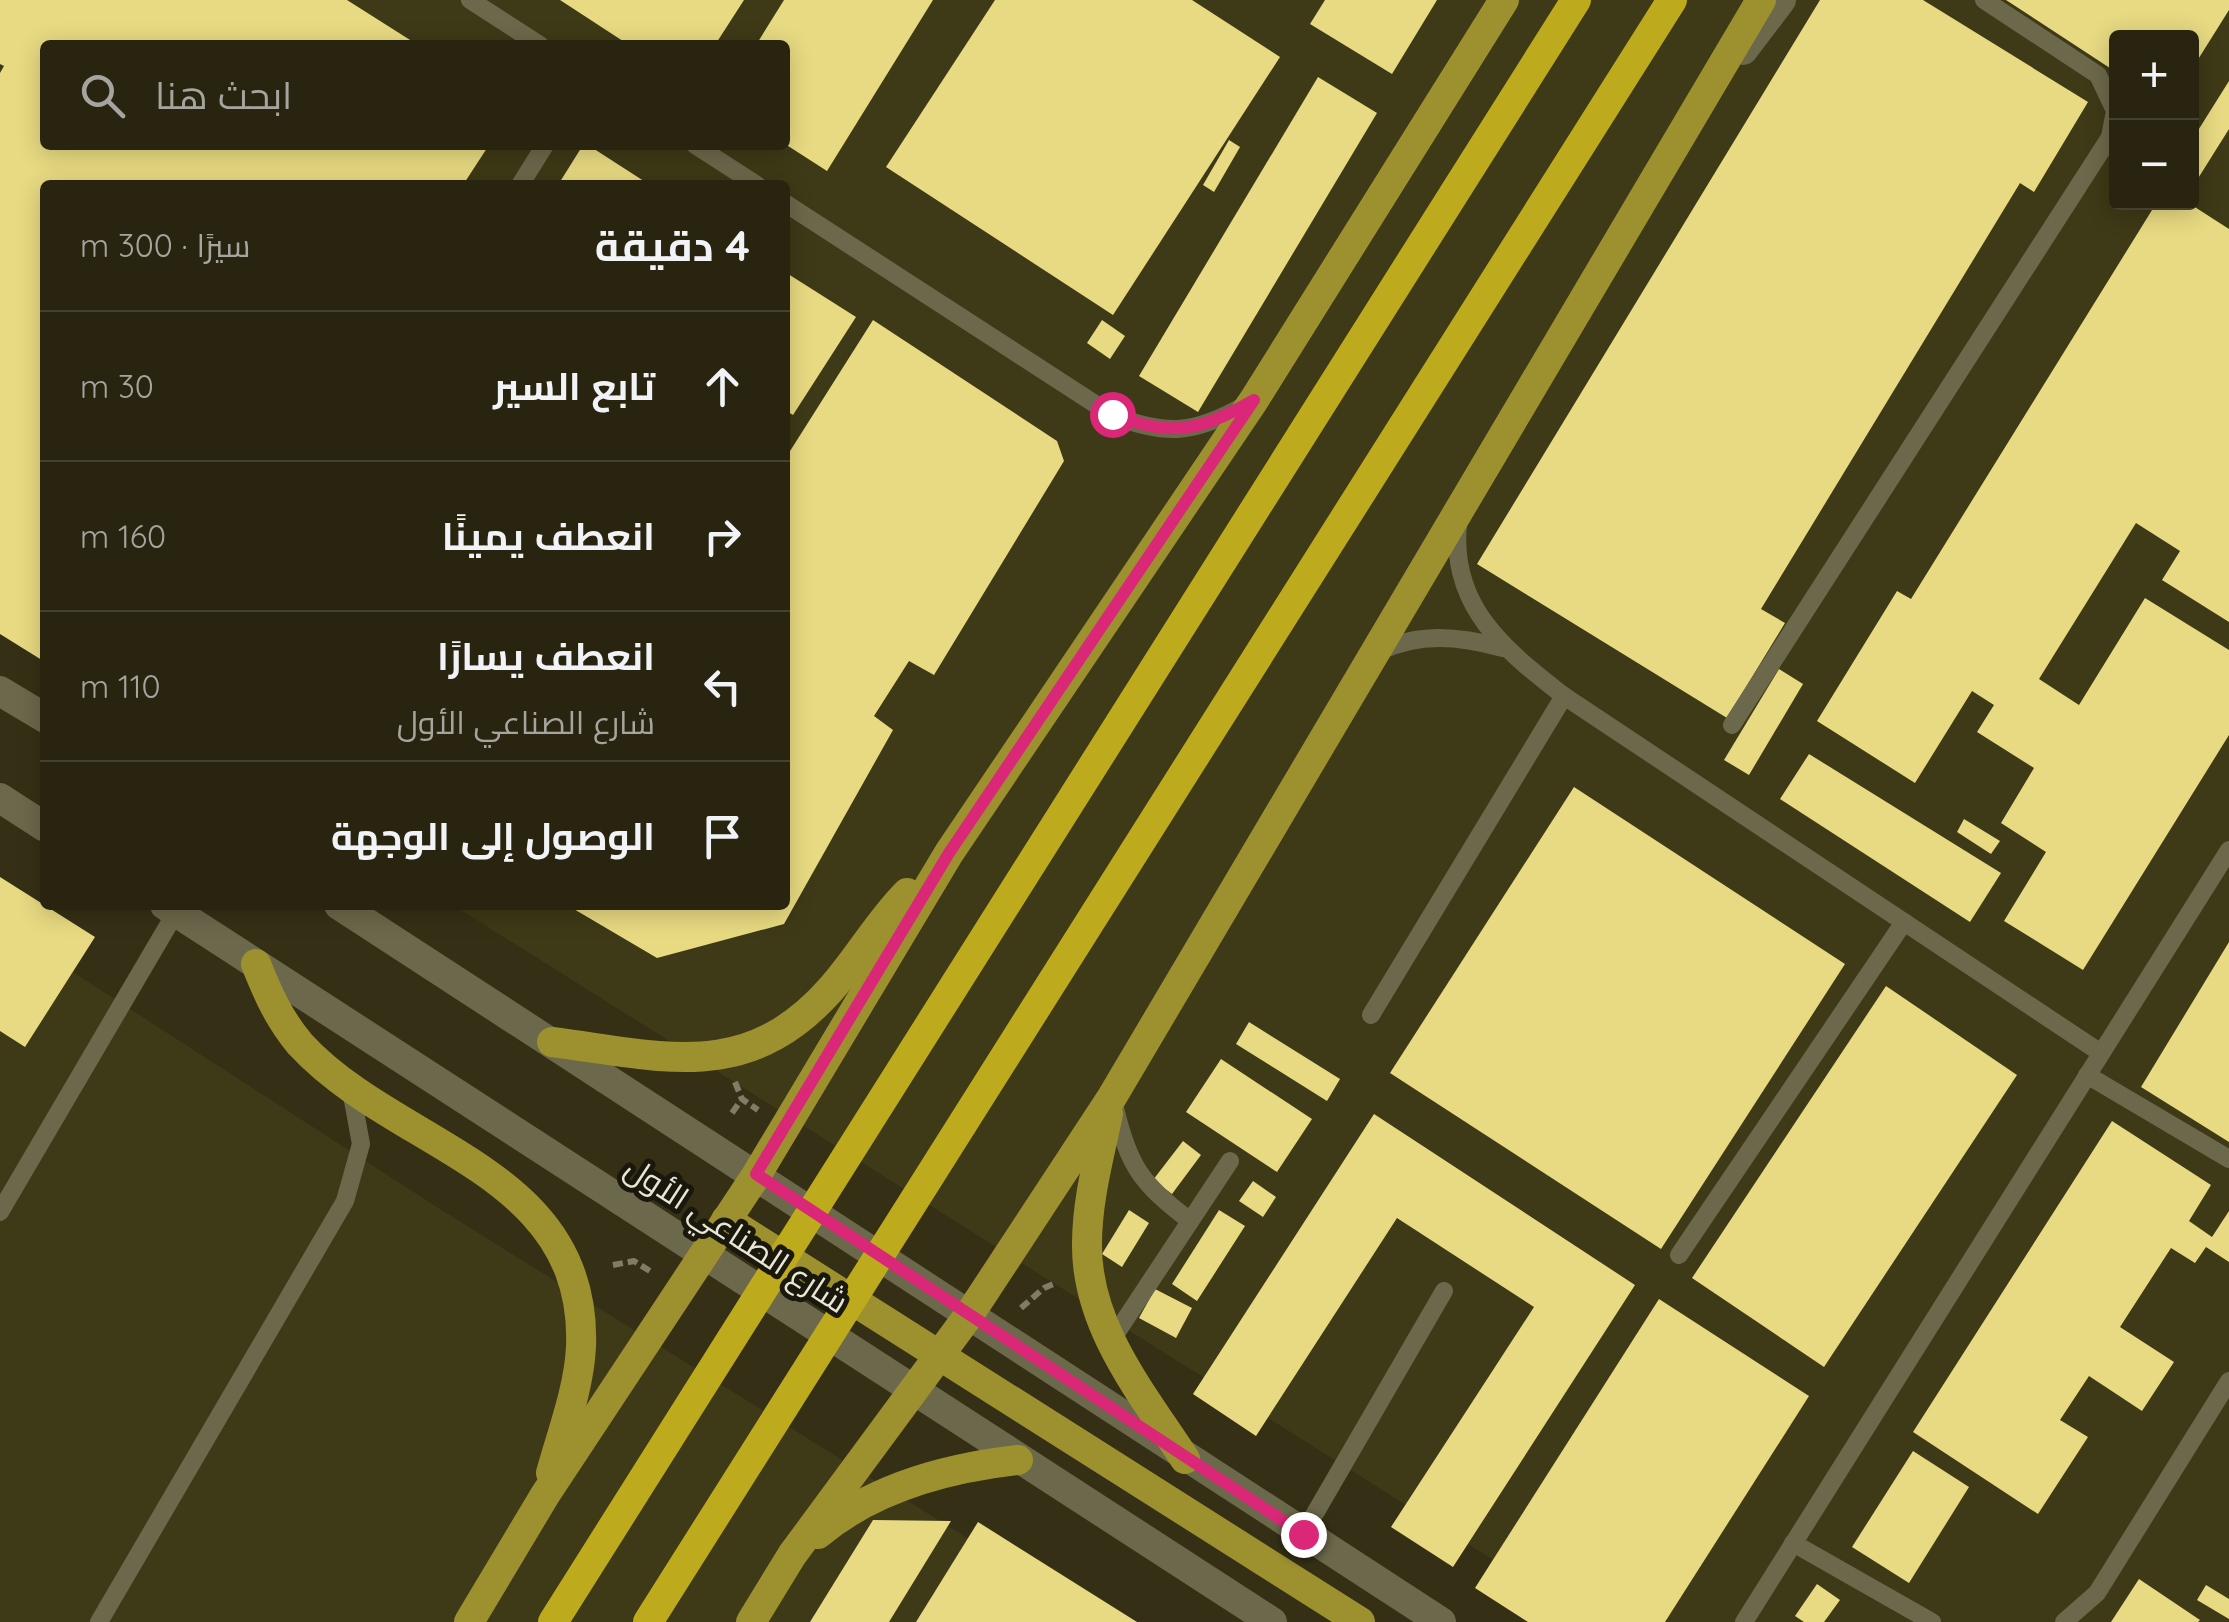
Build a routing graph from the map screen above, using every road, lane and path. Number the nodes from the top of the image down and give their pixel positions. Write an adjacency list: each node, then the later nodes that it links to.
1 (470, 0): 8 (lane)
2 (1504, 0): 15 (main road)
3 (1576, 0): 66 (highway)
4 (1672, 0): 67 (highway)
5 (1761, 0): 9 (main road)
6 (1781, 0): 9 (main road)
7 (1984, 0): 22 (lane)
8 (532, 40)
9 (1706, 94): 16 (main road)
10 (543, 150): 12 (lane)
11 (703, 150): 13 (lane)
12 (523, 180)
13 (748, 180)
14 (790, 206): 15 (lane)
15 (1254, 400): 26 (main road)
16 (1458, 516): 17 (lane); 18 (main road)
17 (1503, 648): 18 (lane); 20 (lane)
18 (1372, 654): 37 (main road)
19 (0, 690): 21 (main road)
20 (1564, 696): 30 (lane); 32 (lane)
21 (40, 715)
22 (1732, 725)
23 (0, 798): 24 (main road)
24 (40, 824)
25 (2229, 850): 34 (lane)
26 (949, 853): 33 (main road); 42 (main road)
27 (169, 910): 43 (lane)
28 (173, 910): 31 (main road, شارع الصناعي الأول)
29 (347, 910): 33 (main road, شارع الصناعي الأول)
30 (1904, 922): 34 (lane); 47 (lane)
31 (256, 964): 36 (main road); 46 (main road, شارع الصناعي الأول)
32 (1371, 1015)
33 (552, 1042): 42 (main road, شارع الصناعي الأول)
34 (2101, 1054): 35 (lane)
35 (2087, 1075): 40 (lane); 62 (lane)
36 (349, 1085): 60 (main road); 64 (lane)
37 (1112, 1097): 45 (lane); 53 (main road); 54 (main road)
38 (732, 1113): 39 (path)
39 (762, 1113)
40 (2229, 1159)
41 (1230, 1161): 45 (lane)
42 (756, 1174): 44 (main road); 53 (main road, شارع الصناعي الأول)
43 (0, 1212)
44 (726, 1220): 46 (main road); 55 (main road)
45 (1189, 1220): 54 (lane)
46 (704, 1255): 57 (main road, شارع الصناعي الأول); 60 (main road)
47 (1679, 1255)
48 (614, 1265): 49 (path)
49 (653, 1274)
50 (1056, 1283): 52 (path)
51 (1444, 1291): 61 (lane)
52 (1021, 1308)
53 (970, 1315): 55 (main road); 58 (main road, شارع الصناعي الأول)
54 (1111, 1341): 58 (main road)
55 (940, 1356): 57 (main road); 70 (main road)
56 (2229, 1381): 74 (lane)
57 (914, 1390): 59 (main road, شارع الصناعي الأول); 63 (main road)
58 (1185, 1458): 61 (main road, شارع الصناعي الأول)
59 (1018, 1460): 63 (main road); 69 (main road, شارع الصناعي الأول)
60 (545, 1496): 65 (main road)
61 (1303, 1534): 71 (main road, شارع الصناعي الأول)
62 (1794, 1543): 72 (lane); 73 (lane)
63 (792, 1555): 68 (main road)
64 (99, 1622)
65 (469, 1622)
66 (552, 1622)
67 (648, 1622)
68 (750, 1622)
69 (1272, 1622)
70 (1360, 1622)
71 (1440, 1622)
72 (1744, 1622)
73 (1932, 1622)
74 (2064, 1622)

